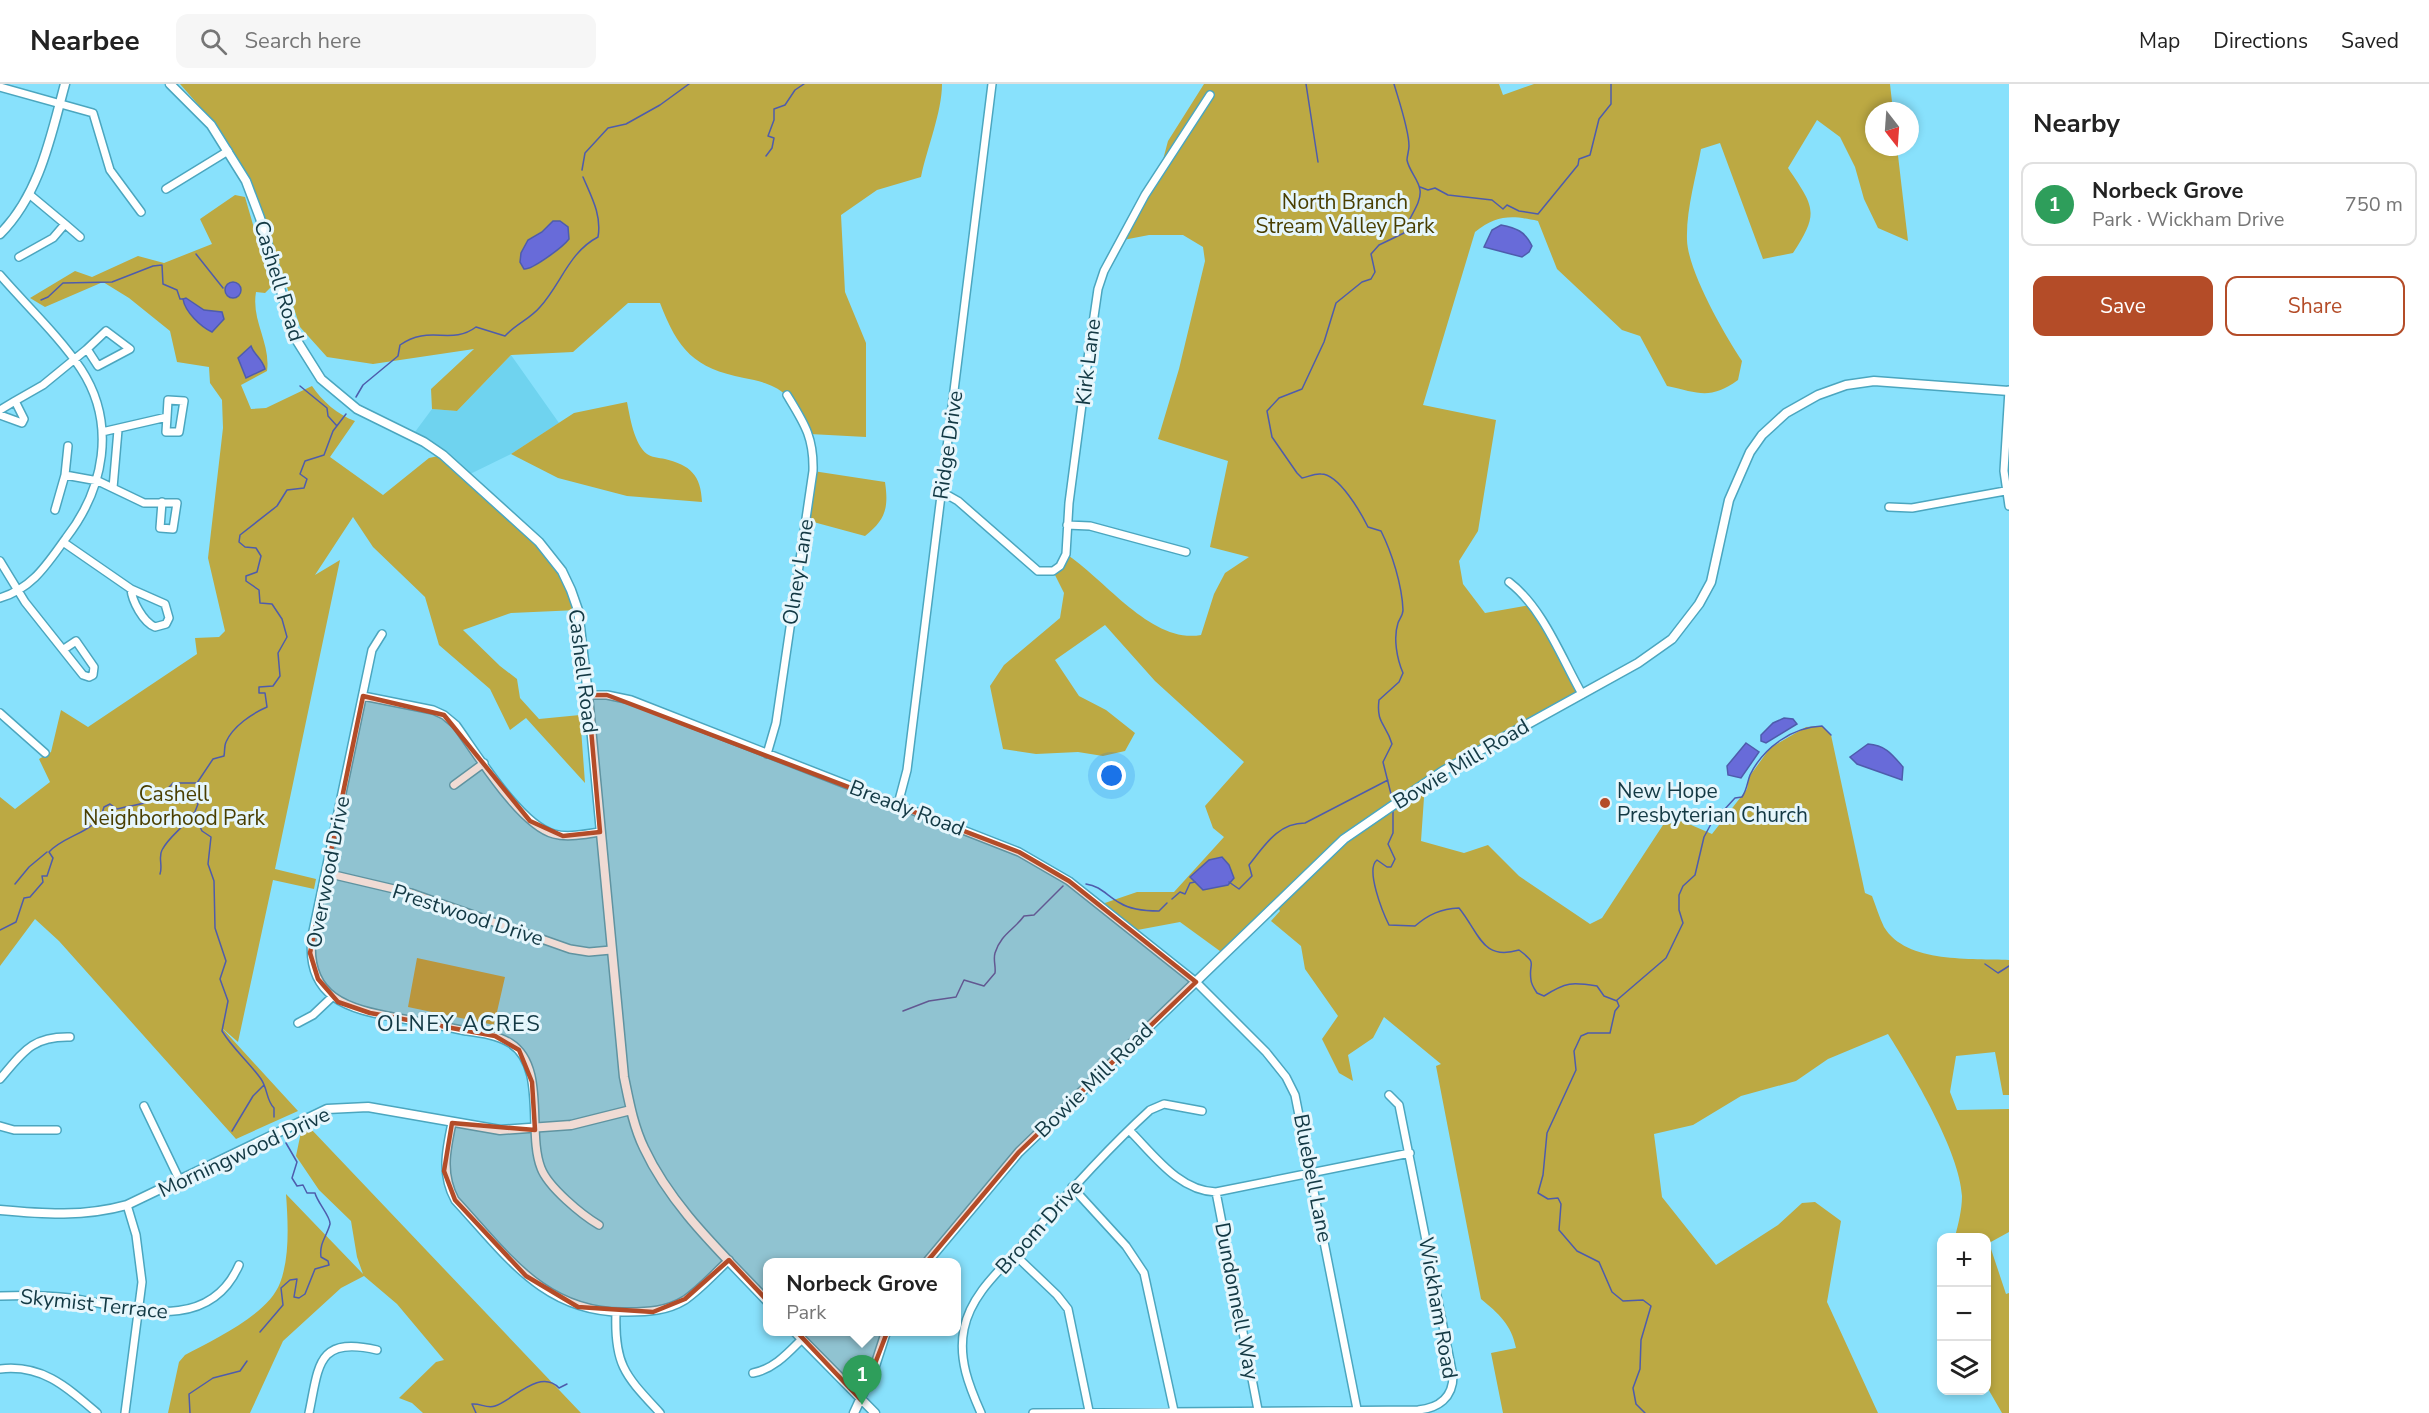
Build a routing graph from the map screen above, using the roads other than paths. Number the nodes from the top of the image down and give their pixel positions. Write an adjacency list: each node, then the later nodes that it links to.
1 (65, 84): 6 (street)
2 (170, 84): 7 (street, Cashell Road)
3 (992, 84): 31 (street, Ridge Drive)
4 (0, 87): 6 (street)
5 (1210, 95): 36 (street, Kirk Lane)
6 (60, 102): 9 (street); 10 (street)
7 (228, 150): 8 (street); 46 (street, Cashell Road)
8 (166, 189)
9 (29, 194): 11 (street); 12 (street)
10 (141, 212)
11 (65, 224): 13 (street); 14 (street)
12 (0, 234)
13 (80, 237)
14 (19, 257)
15 (0, 275): 17 (street)
16 (87, 349): 16 (street); 17 (street)
17 (73, 358): 20 (street); 25 (street)
18 (2009, 390): 30 (street); 47 (street, Bowie Mill Road)
19 (787, 395): 51 (street, Olney Lane)
20 (15, 401): 21 (street); 22 (street)
21 (0, 410)
22 (0, 415)
23 (167, 417): 23 (street); 24 (street)
24 (118, 430): 25 (street); 29 (street)
25 (102, 432): 28 (street)
26 (68, 446): 27 (street)
27 (65, 474): 28 (street); 35 (street)
28 (98, 481): 29 (street); 37 (street)
29 (113, 488): 32 (street)
30 (2006, 491): 33 (street); 34 (street)
31 (942, 492): 36 (street, Kirk Lane); 54 (street, Ridge Drive)
32 (162, 502)
33 (2009, 506)
34 (1889, 507)
35 (55, 510)
36 (1067, 525): 38 (street)
37 (63, 542): 41 (street); 42 (street)
38 (1186, 552)
39 (0, 561): 42 (street)
40 (1509, 582): 47 (street)
41 (131, 589): 41 (street)
42 (20, 590): 43 (street); 45 (street)
43 (0, 598)
44 (382, 634): 48 (street, Overwood Drive)
45 (64, 649): 45 (street)
46 (588, 694): 51 (street, Bready Road); 55 (street, Cashell Road)
47 (1582, 694): 58 (street, Bowie Mill Road)
48 (363, 696): 52 (street); 56 (street, Overwood Drive)
49 (0, 713): 50 (street)
50 (45, 753)
51 (767, 754): 54 (street, Bready Road)
52 (484, 764): 53 (street); 55 (street)
53 (454, 785)
54 (898, 804): 58 (street, Bready Road)
55 (600, 832): 57 (street, Cashell Road)
56 (326, 873): 57 (street, Prestwood Drive); 59 (street, Overwood Drive)
57 (611, 950): 65 (street, Cashell Road)
58 (1196, 982): 73 (street, Bluebell Lane); 81 (street, Bowie Mill Road)
59 (332, 997): 60 (street); 70 (street)
60 (298, 1023)
61 (70, 1037): 62 (street)
62 (0, 1079)
63 (1389, 1095): 72 (street, Wickham Road)
64 (144, 1107): 74 (street)
65 (631, 1110): 70 (street, Morningwood Drive); 82 (street, Cashell Road)
66 (1202, 1112): 71 (street, Broom Drive)
67 (452, 1123): 70 (street, Morningwood Drive); 74 (street, Morningwood Drive); 87 (street)
68 (0, 1126): 69 (street)
69 (57, 1130)
70 (535, 1130): 79 (street)
71 (1130, 1130): 75 (street, Broom Drive); 76 (street)
72 (1410, 1153): 73 (street); 95 (street, Wickham Road)
73 (1313, 1173): 76 (street); 95 (street, Bluebell Lane)
74 (180, 1181): 77 (street, Morningwood Drive)
75 (1072, 1187): 80 (street, Broom Drive); 98 (street)
76 (1216, 1192): 96 (street, Dundonnell Way)
77 (127, 1205): 78 (street, Morningwood Drive); 86 (street)
78 (0, 1210)
79 (599, 1225)
80 (1014, 1254): 97 (street); 105 (street, Broom Drive)
81 (931, 1258)
82 (729, 1260): 85 (street, Cashell Road); 87 (street)
83 (239, 1265): 86 (street, Skymist Terrace)
84 (0, 1296): 86 (street, Skymist Terrace)
85 (763, 1297)
86 (140, 1309): 100 (street)
87 (616, 1313): 102 (street)
88 (798, 1336): 93 (street)
89 (800, 1336): 94 (street)
90 (885, 1336): 94 (street)
91 (377, 1350): 101 (street)
92 (0, 1370): 99 (street)
93 (753, 1373)
94 (861, 1400): 103 (street); 104 (street)
95 (1357, 1409): 96 (street, Wickham Road)
96 (1258, 1410): 98 (street, Wickham Road)
97 (1089, 1411): 98 (street, Wickham Road); 106 (street, Wickham Road)
98 (1174, 1411)
99 (97, 1413)
100 (125, 1413)
101 (309, 1413)
102 (660, 1413)
103 (854, 1413)
104 (875, 1413)
105 (981, 1413)
106 (1033, 1413)

